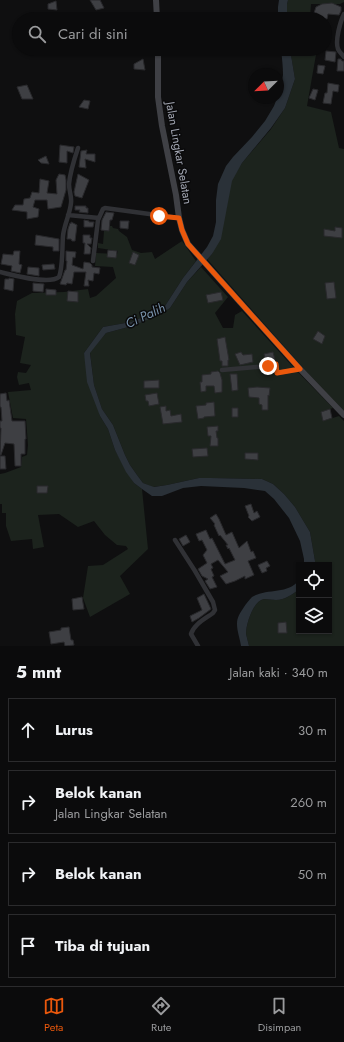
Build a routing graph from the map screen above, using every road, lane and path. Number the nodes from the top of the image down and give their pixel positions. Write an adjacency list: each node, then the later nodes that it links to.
1 (156, 0): 2 (street)
2 (157, 12)
3 (344, 14): 4 (street)
4 (342, 30): 6 (street)
5 (158, 56): 10 (street, Jalan Lingkar Selatan)
6 (344, 57)
7 (78, 148): 8 (street)
8 (68, 215): 9 (street); 12 (street)
9 (99, 218): 10 (street); 11 (street)
10 (179, 218): 13 (street, Jalan Lingkar Selatan)
11 (93, 261)
12 (0, 272)
13 (300, 369): 14 (street); 15 (street, Jalan Lingkar Selatan)
14 (222, 370)
15 (344, 415)
16 (175, 540): 17 (street)
17 (198, 646)

